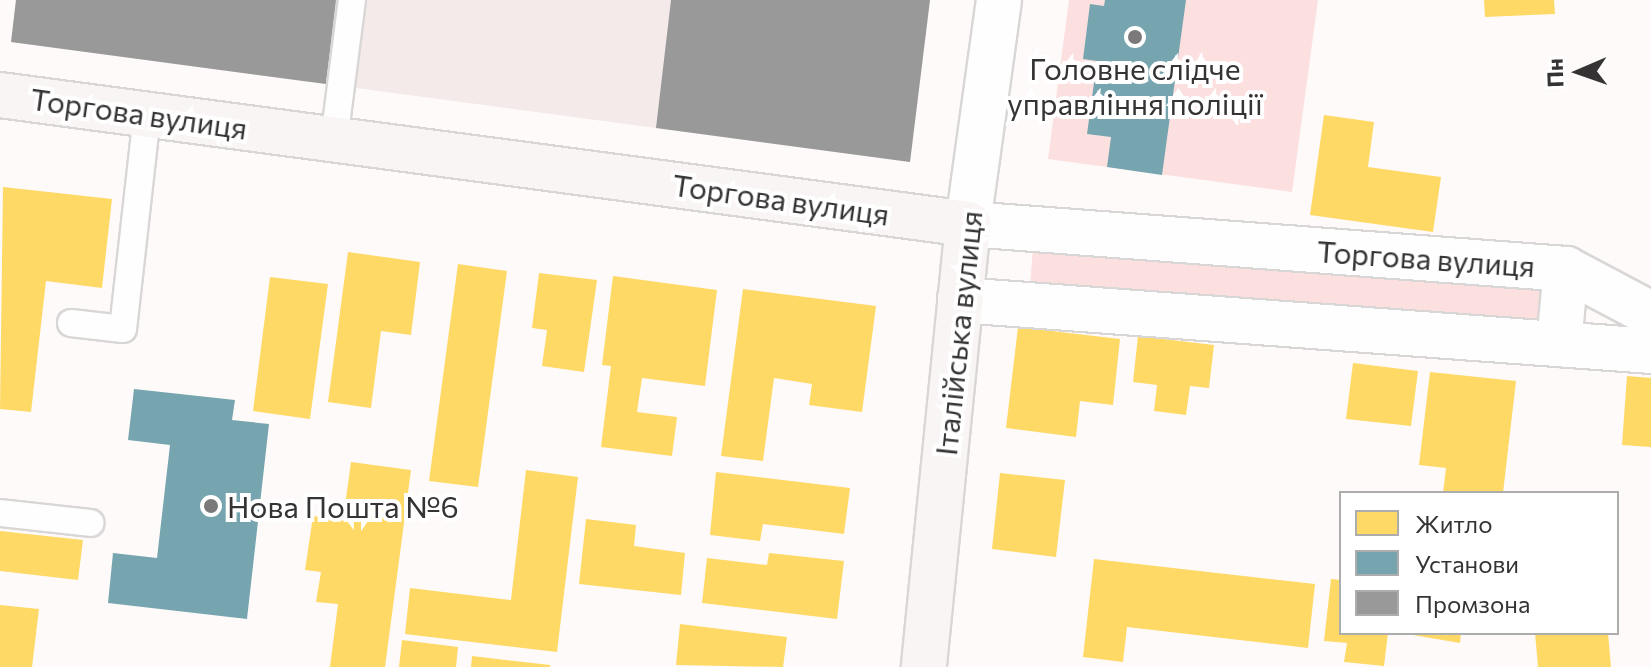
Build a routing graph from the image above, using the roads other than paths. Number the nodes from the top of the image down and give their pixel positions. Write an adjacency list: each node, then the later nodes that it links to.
1 (352, 0): 5 (lane)
2 (999, 0): 6 (street, Італійська вулиця)
3 (0, 95): 4 (street, Торгова вулиця)
4 (147, 115): 5 (street, Торгова вулиця); 10 (lane)
5 (334, 140): 6 (street, Торгова вулиця)
6 (968, 224): 7 (street, Торгова вулиця); 8 (street, Італійська вулиця)
7 (1566, 269): 9 (street, Торгова вулиця); 11 (street, Торгова вулиця)
8 (960, 300): 11 (street); 15 (street, Італійська вулиця)
9 (1651, 314)
10 (71, 323)
11 (1559, 344): 12 (street)
12 (1651, 351)
13 (0, 513): 14 (lane)
14 (90, 523)
15 (924, 667)

